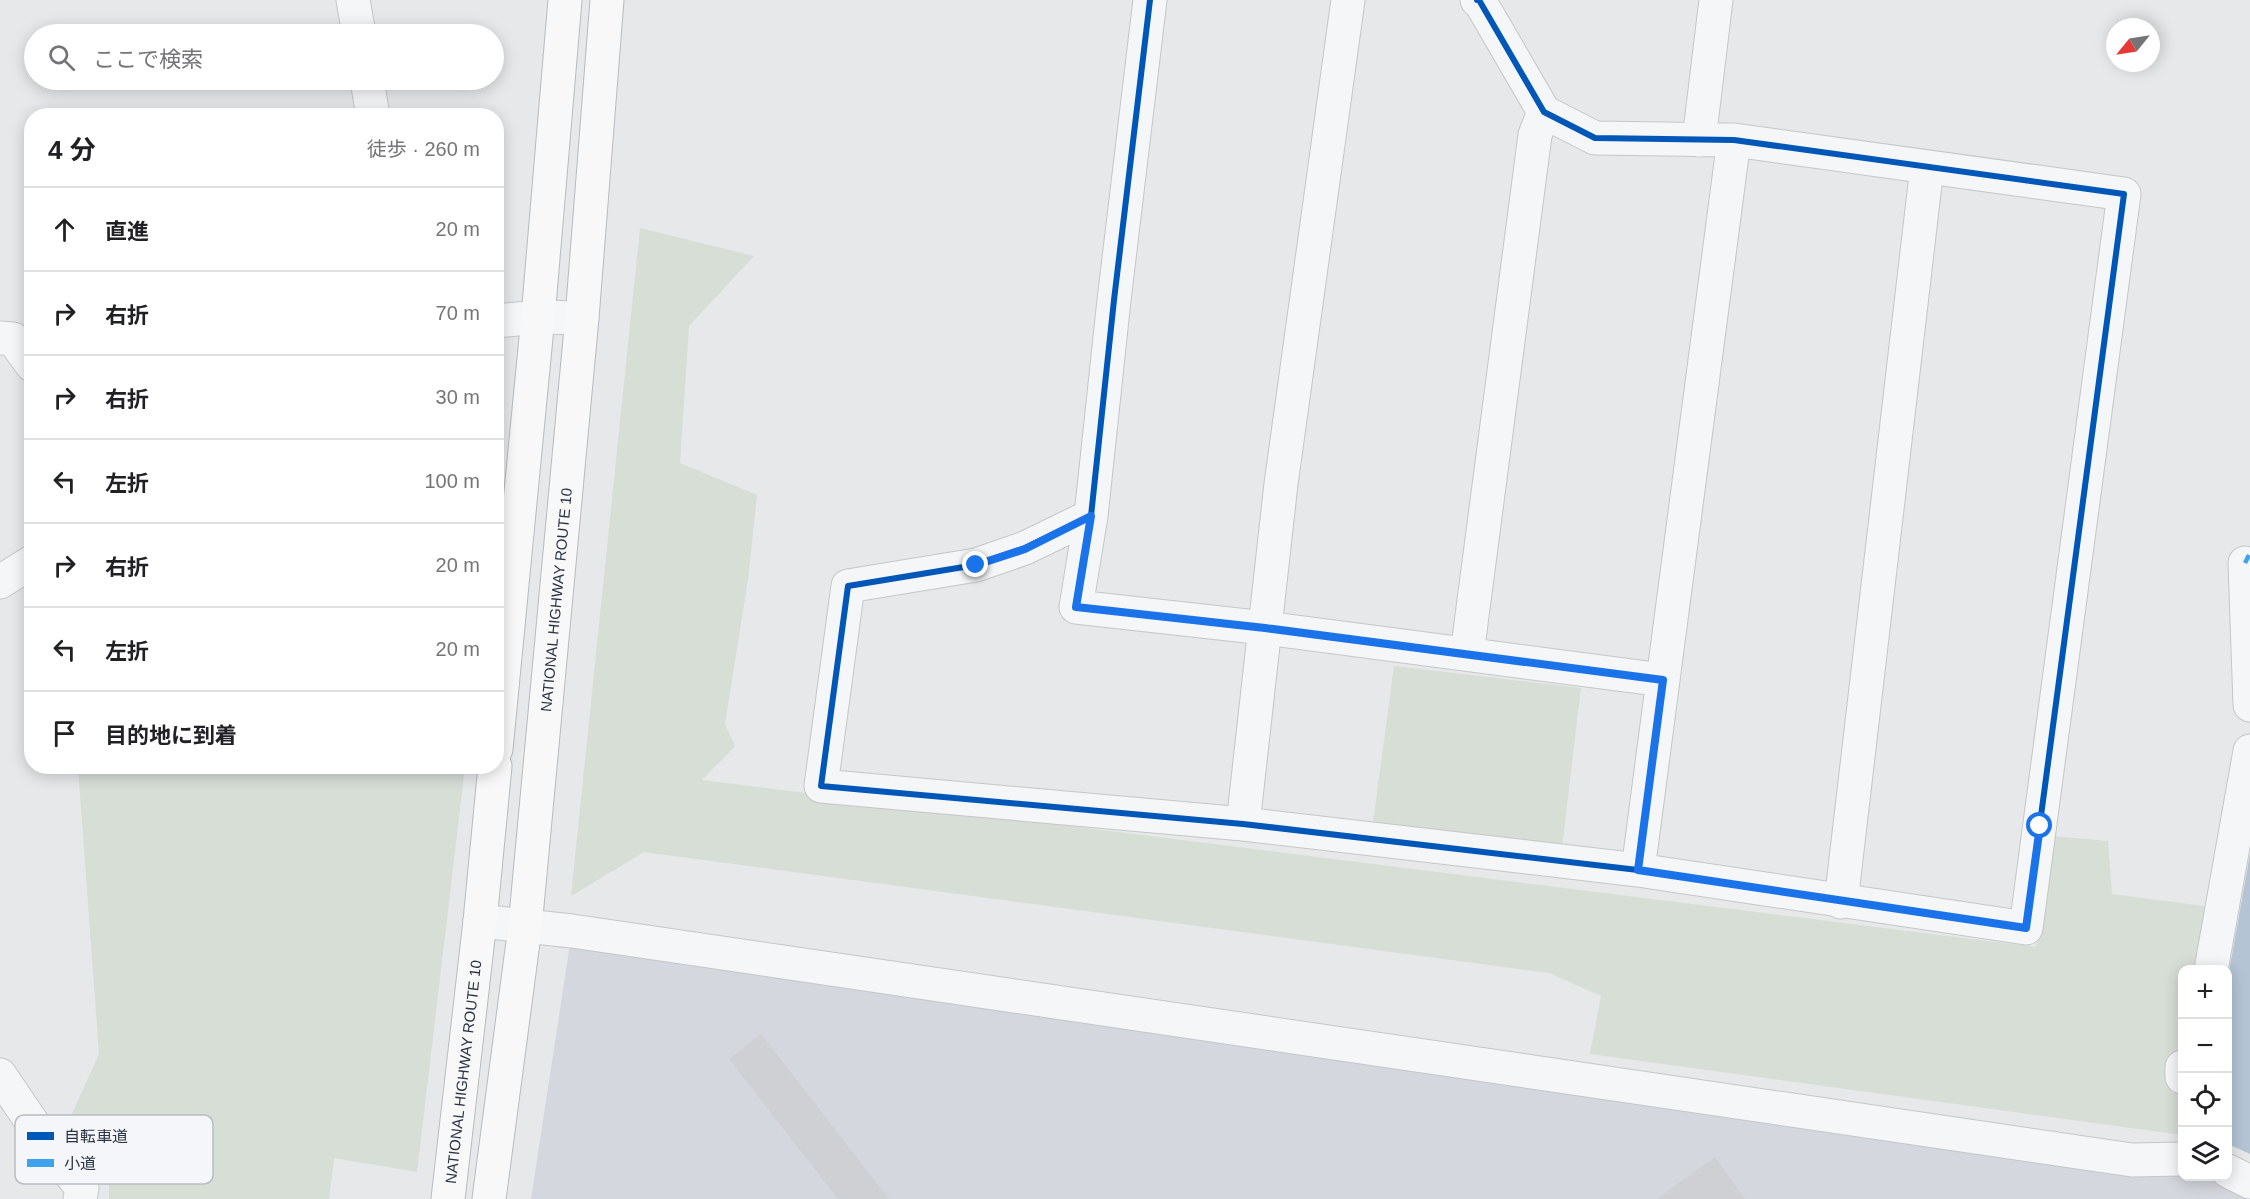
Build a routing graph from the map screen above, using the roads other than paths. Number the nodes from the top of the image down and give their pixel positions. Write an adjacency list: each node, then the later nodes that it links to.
1 (353, 0): 8 (street)
2 (565, 0): 15 (highway)
3 (607, 0): 16 (highway, NATIONAL HIGHWAY ROUTE 10)
4 (1150, 0): 20 (street)
5 (1348, 0): 24 (street)
6 (1477, 0): 11 (street)
7 (1716, 0): 12 (street)
8 (357, 24)
9 (369, 90): 10 (street)
10 (372, 108)
11 (1544, 112): 12 (street); 25 (street)
12 (1699, 140): 13 (street)
13 (1734, 140): 14 (street); 27 (street)
14 (1927, 167): 33 (street); 33 (street)
15 (538, 317): 16 (street); 17 (street); 26 (highway)
16 (582, 318): 35 (highway, NATIONAL HIGHWAY ROUTE 10)
17 (504, 320)
18 (0, 338): 19 (street)
19 (24, 353)
20 (1091, 516): 24 (street); 31 (street)
21 (2246, 563): 28 (street)
22 (24, 567): 23 (street)
23 (0, 582)
24 (1265, 628): 25 (street); 31 (street)
25 (1467, 654): 27 (street)
26 (504, 666)
27 (1663, 680): 32 (street)
28 (2250, 705)
29 (2250, 751): 36 (street)
30 (494, 774): 34 (highway, NATIONAL HIGHWAY ROUTE 10)
31 (1243, 824): 32 (street)
32 (1638, 870): 33 (street)
33 (1841, 902)
34 (480, 921): 35 (street); 44 (highway, NATIONAL HIGHWAY ROUTE 10)
35 (525, 927): 39 (street); 45 (highway, NATIONAL HIGHWAY ROUTE 10)
36 (2212, 965)
37 (0, 1075): 38 (street)
38 (27, 1115)
39 (2178, 1159)
40 (2232, 1173): 41 (street)
41 (2250, 1182)
42 (79, 1184): 43 (street)
43 (80, 1199)
44 (448, 1199)
45 (489, 1199)

